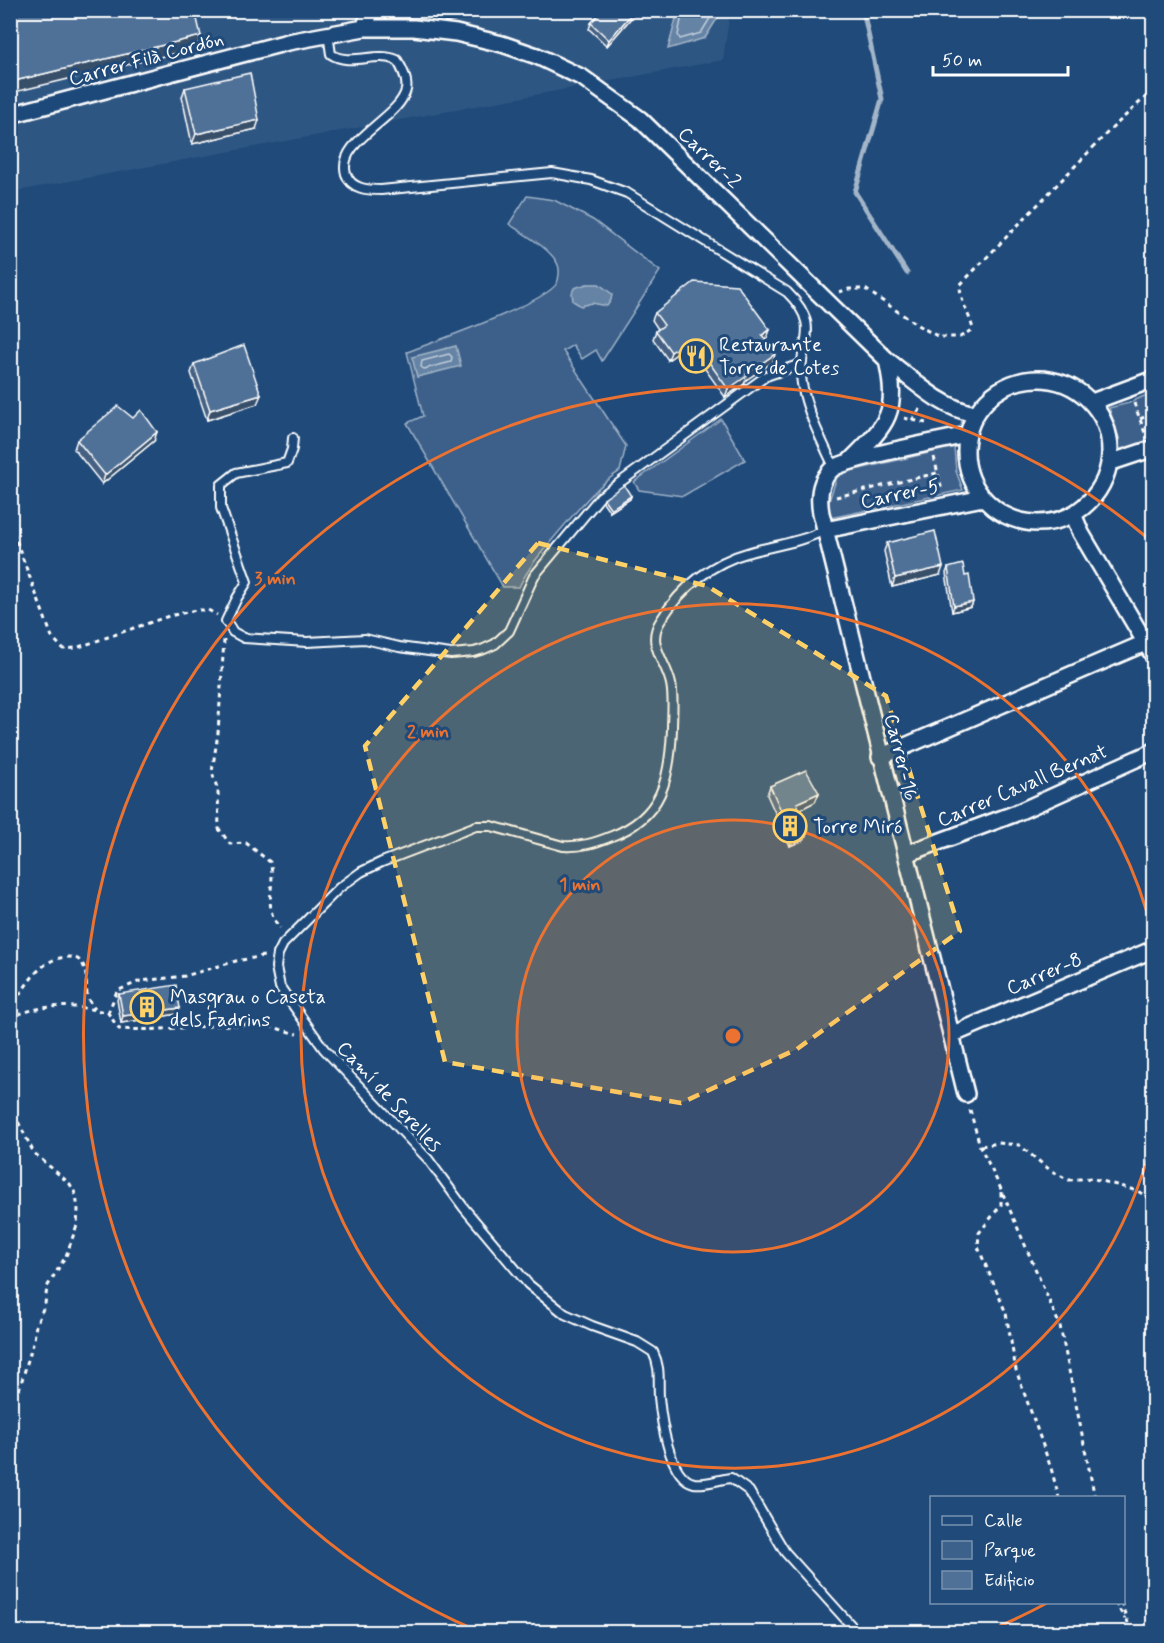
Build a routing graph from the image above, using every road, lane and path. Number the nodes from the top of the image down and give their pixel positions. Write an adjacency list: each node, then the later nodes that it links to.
1 (371, 10): 2 (street)
2 (364, 28): 3 (street, Carrer Filà Cordón); 6 (street, Carrer-2)
3 (328, 34): 5 (street, Carrer Filà Cordón); 8 (lane)
4 (1154, 89): 6 (path)
5 (10, 115)
6 (824, 298): 7 (street, Carrer-2)
7 (887, 360): 13 (street, Carrer-2); 18 (street)
8 (801, 364): 20 (lane); 27 (lane)
9 (1154, 380): 10 (street)
10 (1128, 390): 11 (street); 14 (path)
11 (1092, 402): 13 (street); 19 (street)
12 (1154, 413): 14 (path)
13 (976, 414): 15 (street)
14 (1140, 419): 17 (path)
15 (967, 435): 18 (street, Carrer-5); 22 (street)
16 (293, 438): 27 (lane)
17 (1153, 448): 19 (street)
18 (850, 462): 20 (street, Carrer-5)
19 (1109, 463): 24 (street)
20 (834, 467): 23 (street)
21 (938, 473): 23 (path)
22 (983, 498): 24 (street); 26 (street, Carrer-5)
23 (819, 501): 26 (street, Carrer-16)
24 (1073, 514): 28 (street)
25 (10, 524): 27 (path)
26 (825, 530): 31 (street, Carrer-16); 33 (lane)
27 (226, 621): 33 (path)
28 (1145, 643): 29 (street); 31 (street)
29 (1154, 657)
30 (1154, 751): 32 (street, Carrer Cavall Bernat)
31 (880, 757): 32 (street, Carrer-16)
32 (906, 854): 40 (street, Carrer-16)
33 (289, 938): 35 (lane)
34 (1154, 949): 40 (street, Carrer-8)
35 (278, 954): 38 (path); 41 (lane, Camí de Serelles)
36 (10, 1010): 37 (path)
37 (96, 1010): 38 (path); 39 (path)
38 (108, 1014): 41 (path)
39 (10, 1018)
40 (951, 1035): 42 (street, Carrer-16)
41 (316, 1039): 53 (lane, Camí de Serelles)
42 (966, 1094): 44 (path)
43 (10, 1106): 47 (path)
44 (980, 1146): 45 (path); 46 (path)
45 (1000, 1187): 48 (path); 49 (path)
46 (1154, 1202)
47 (10, 1395)
48 (1059, 1496)
49 (1095, 1496)
50 (1116, 1604): 52 (path)
51 (1122, 1604): 52 (path)
52 (1129, 1626): 54 (path)
53 (857, 1632)
54 (1131, 1632)

